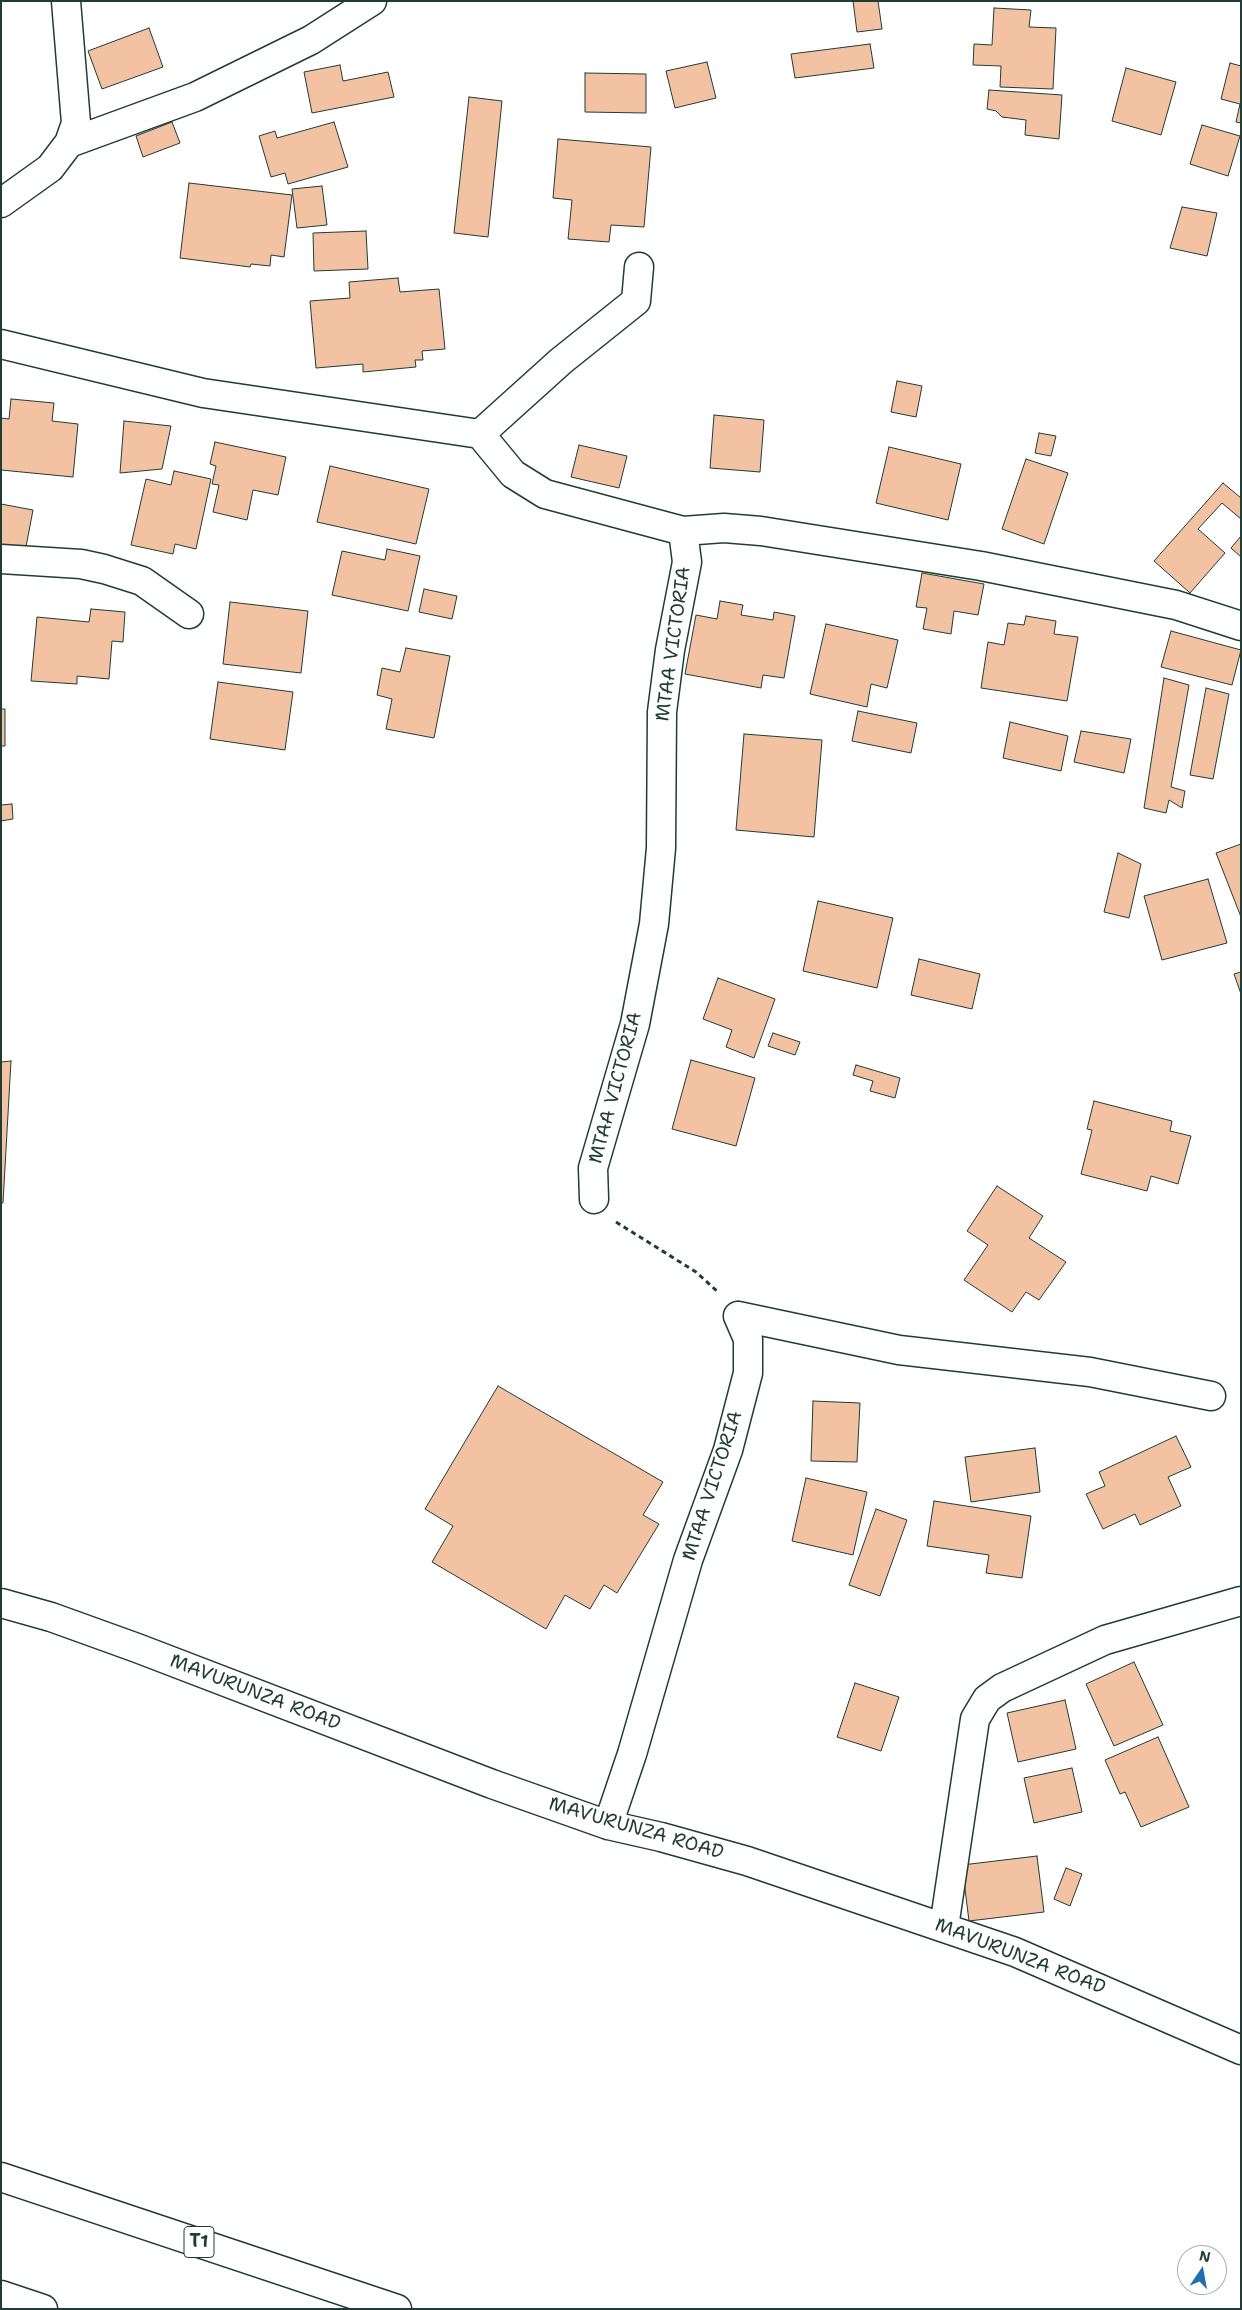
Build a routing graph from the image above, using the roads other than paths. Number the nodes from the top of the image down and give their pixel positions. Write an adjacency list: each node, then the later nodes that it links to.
1 (66, 1): 3 (main road)
2 (372, 1): 3 (main road)
3 (69, 143): 4 (main road)
4 (1, 203)
5 (639, 267): 7 (main road)
6 (1, 344): 7 (main road)
7 (480, 434): 8 (main road)
8 (683, 531): 11 (main road); 12 (main road, MTAA VICTORIA)
9 (1, 559): 10 (main road)
10 (189, 614)
11 (1241, 626)
12 (594, 1199)
13 (1211, 1396): 16 (main road, MTAA VICTORIA)
14 (1241, 1601): 17 (main road)
15 (1, 1603): 16 (main road, MAVURUNZA ROAD)
16 (608, 1825): 17 (main road, MAVURUNZA ROAD)
17 (944, 1927): 18 (main road, MAVURUNZA ROAD)
18 (1241, 2050)
19 (1, 2177): 22 (main road, T1)
20 (1, 2295): 21 (main road)
21 (43, 2309)
22 (397, 2309)

